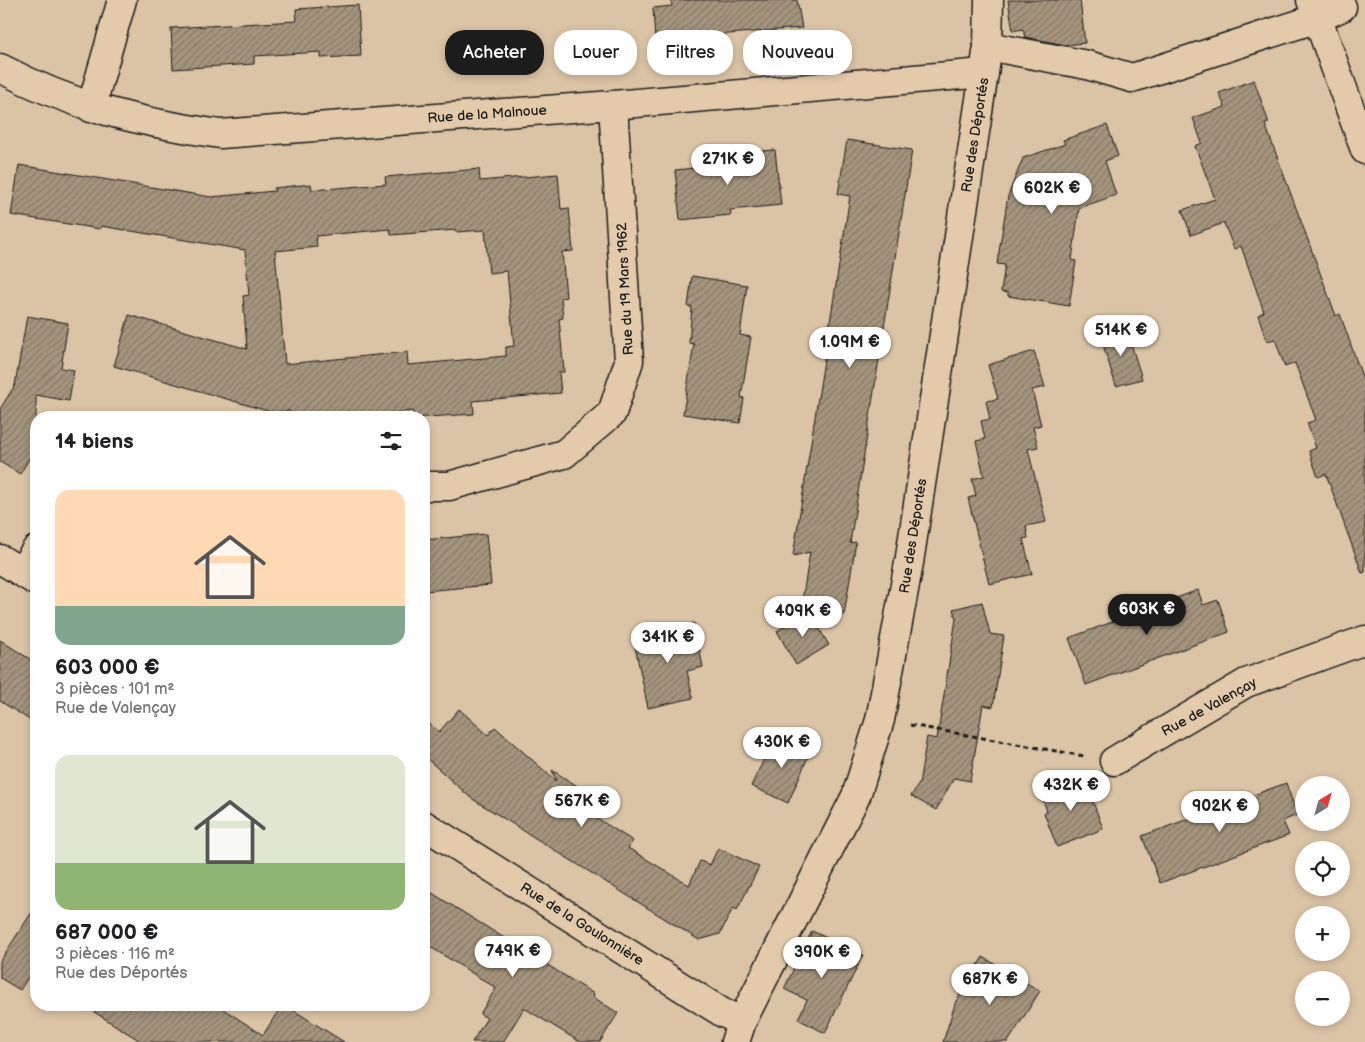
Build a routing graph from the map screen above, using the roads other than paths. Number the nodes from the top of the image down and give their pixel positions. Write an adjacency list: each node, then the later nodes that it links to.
1 (122, 0): 8 (street)
2 (989, 0): 4 (street, Rue des Déportés)
3 (1324, 9): 4 (street); 9 (street)
4 (988, 46): 6 (street, Rue des Déportés)
5 (0, 68): 8 (street, Rue de la Malnoue)
6 (984, 73): 7 (street, Rue de la Malnoue); 16 (street, Rue des Déportés)
7 (613, 105): 8 (street, Rue de la Malnoue); 10 (street, Rue du 19 Mars 1962)
8 (91, 108)
9 (1365, 150)
10 (430, 486)
11 (30, 557): 12 (street)
12 (19, 571)
13 (1365, 640): 14 (street, Rue de Valençay)
14 (1114, 761)
15 (430, 828): 16 (street, Rue de la Goulonnière)
16 (739, 1032)

